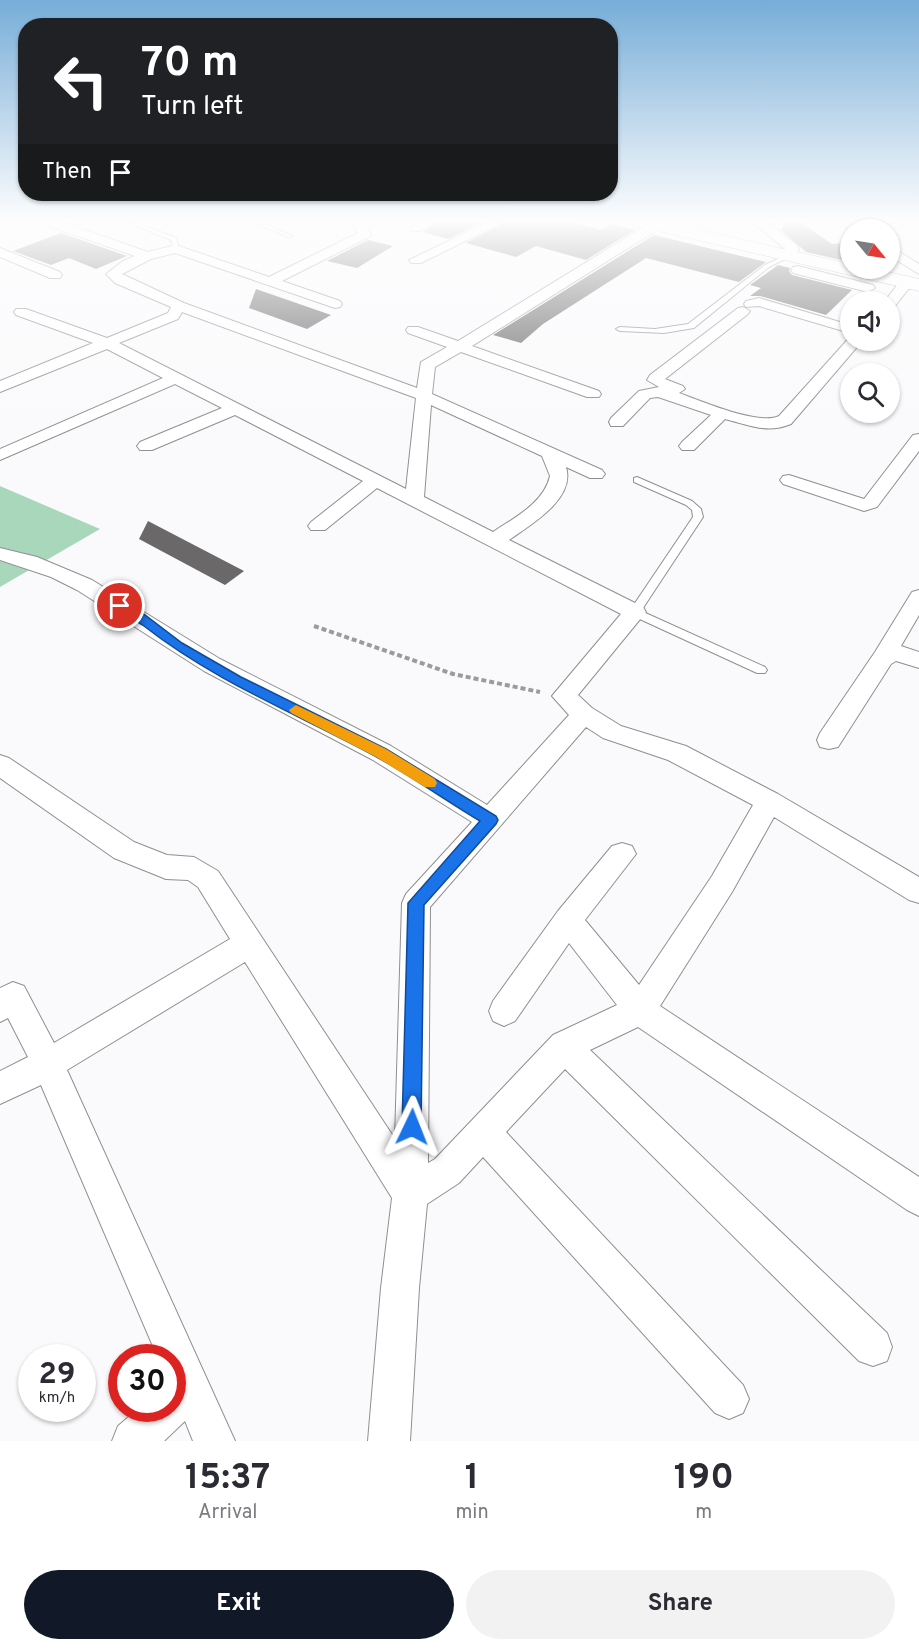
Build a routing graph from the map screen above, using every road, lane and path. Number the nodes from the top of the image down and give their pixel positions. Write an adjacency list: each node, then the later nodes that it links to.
1 (143, 289): 6 (street)
2 (291, 289): 5 (street)
3 (548, 289): 13 (street)
4 (738, 289): 9 (lane)
5 (335, 304)
6 (179, 306): 12 (street); 17 (street)
7 (21, 312): 12 (street)
8 (840, 325): 20 (street)
9 (620, 329)
10 (413, 330): 13 (street)
11 (840, 341): 20 (street)
12 (107, 343): 14 (street); 15 (street)
13 (461, 346): 16 (street); 17 (street)
14 (175, 378): 18 (street); 26 (street)
15 (0, 387)
16 (593, 394)
17 (424, 396): 25 (street); 31 (street)
18 (235, 409): 23 (street); 30 (street)
19 (722, 413): 20 (street); 21 (street); 24 (street)
20 (779, 419)
21 (617, 422)
22 (919, 439): 29 (street)
23 (146, 446)
24 (688, 446)
25 (550, 454): 27 (street); 33 (street)
26 (0, 455)
27 (596, 474)
28 (637, 480): 36 (lane)
29 (789, 480)
30 (375, 481): 31 (street); 32 (street)
31 (414, 501): 33 (street)
32 (318, 526)
33 (494, 541): 36 (street)
34 (0, 554): 46 (street)
35 (919, 597): 38 (street)
36 (635, 612): 40 (lane); 41 (street)
37 (314, 626): 41 (path)
38 (883, 658): 39 (street); 43 (street)
39 (919, 660)
40 (761, 670)
41 (564, 696): 42 (street)
42 (584, 714): 45 (street); 46 (street)
43 (829, 740)
44 (0, 765): 50 (street)
45 (768, 801): 48 (street); 52 (street)
46 (491, 820): 58 (street)
47 (622, 854): 49 (street)
48 (919, 891)
49 (568, 920): 52 (street); 53 (street)
50 (250, 943): 55 (street); 58 (street)
51 (0, 1006): 55 (street)
52 (640, 1010): 54 (street); 59 (street)
53 (504, 1011)
54 (564, 1046): 57 (street); 61 (street)
55 (48, 1064): 56 (street); 60 (street)
56 (0, 1089)
57 (483, 1132): 58 (street); 62 (street)
58 (410, 1194): 67 (street)
59 (919, 1198)
60 (156, 1344)
61 (873, 1347)
62 (729, 1399)
63 (186, 1411): 66 (street)
64 (155, 1422): 65 (street)
65 (134, 1441)
66 (214, 1441)
67 (389, 1441)

